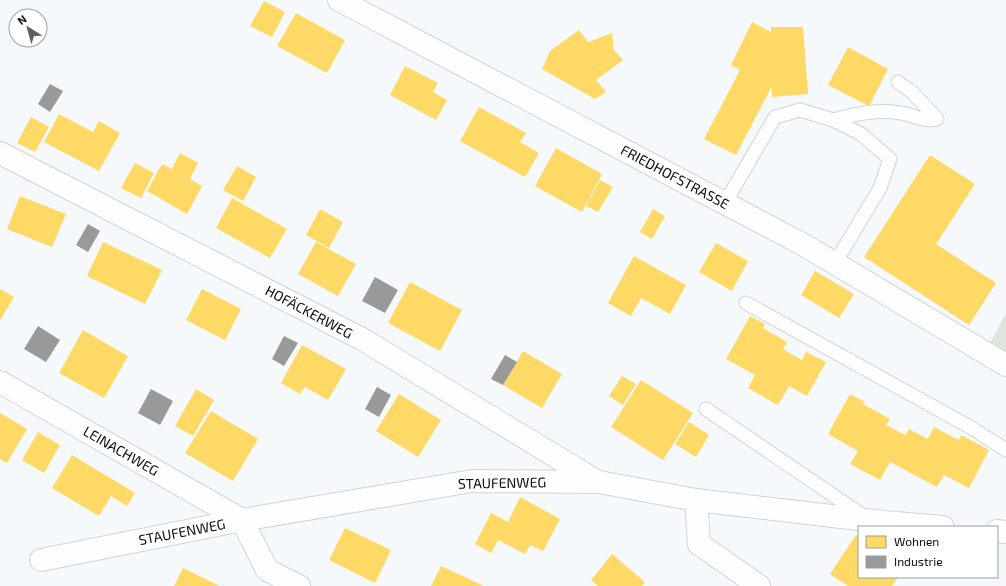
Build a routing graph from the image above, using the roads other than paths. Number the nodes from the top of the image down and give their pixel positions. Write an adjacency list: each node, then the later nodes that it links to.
1 (339, 0): 5 (street, FRIEDHOFSTRASSE)
2 (898, 82): 3 (lane)
3 (834, 120): 5 (lane); 6 (lane)
4 (3, 161): 12 (street, HOFÄCKERWEG)
5 (725, 203): 6 (street, FRIEDHOFSTRASSE)
6 (835, 263): 8 (street, FRIEDHOFSTRASSE)
7 (746, 303): 11 (lane)
8 (1006, 365)
9 (0, 382): 14 (street, LEINACHWEG)
10 (706, 409): 15 (lane)
11 (1006, 450)
12 (599, 482): 13 (street, STAUFENWEG); 14 (street, STAUFENWEG)
13 (696, 500): 15 (street, STAUFENWEG); 19 (street)
14 (242, 520): 17 (street, STAUFENWEG); 18 (street)
15 (870, 521): 16 (street, STAUFENWEG)
16 (931, 526)
17 (41, 560)
18 (299, 586)
19 (759, 586)

